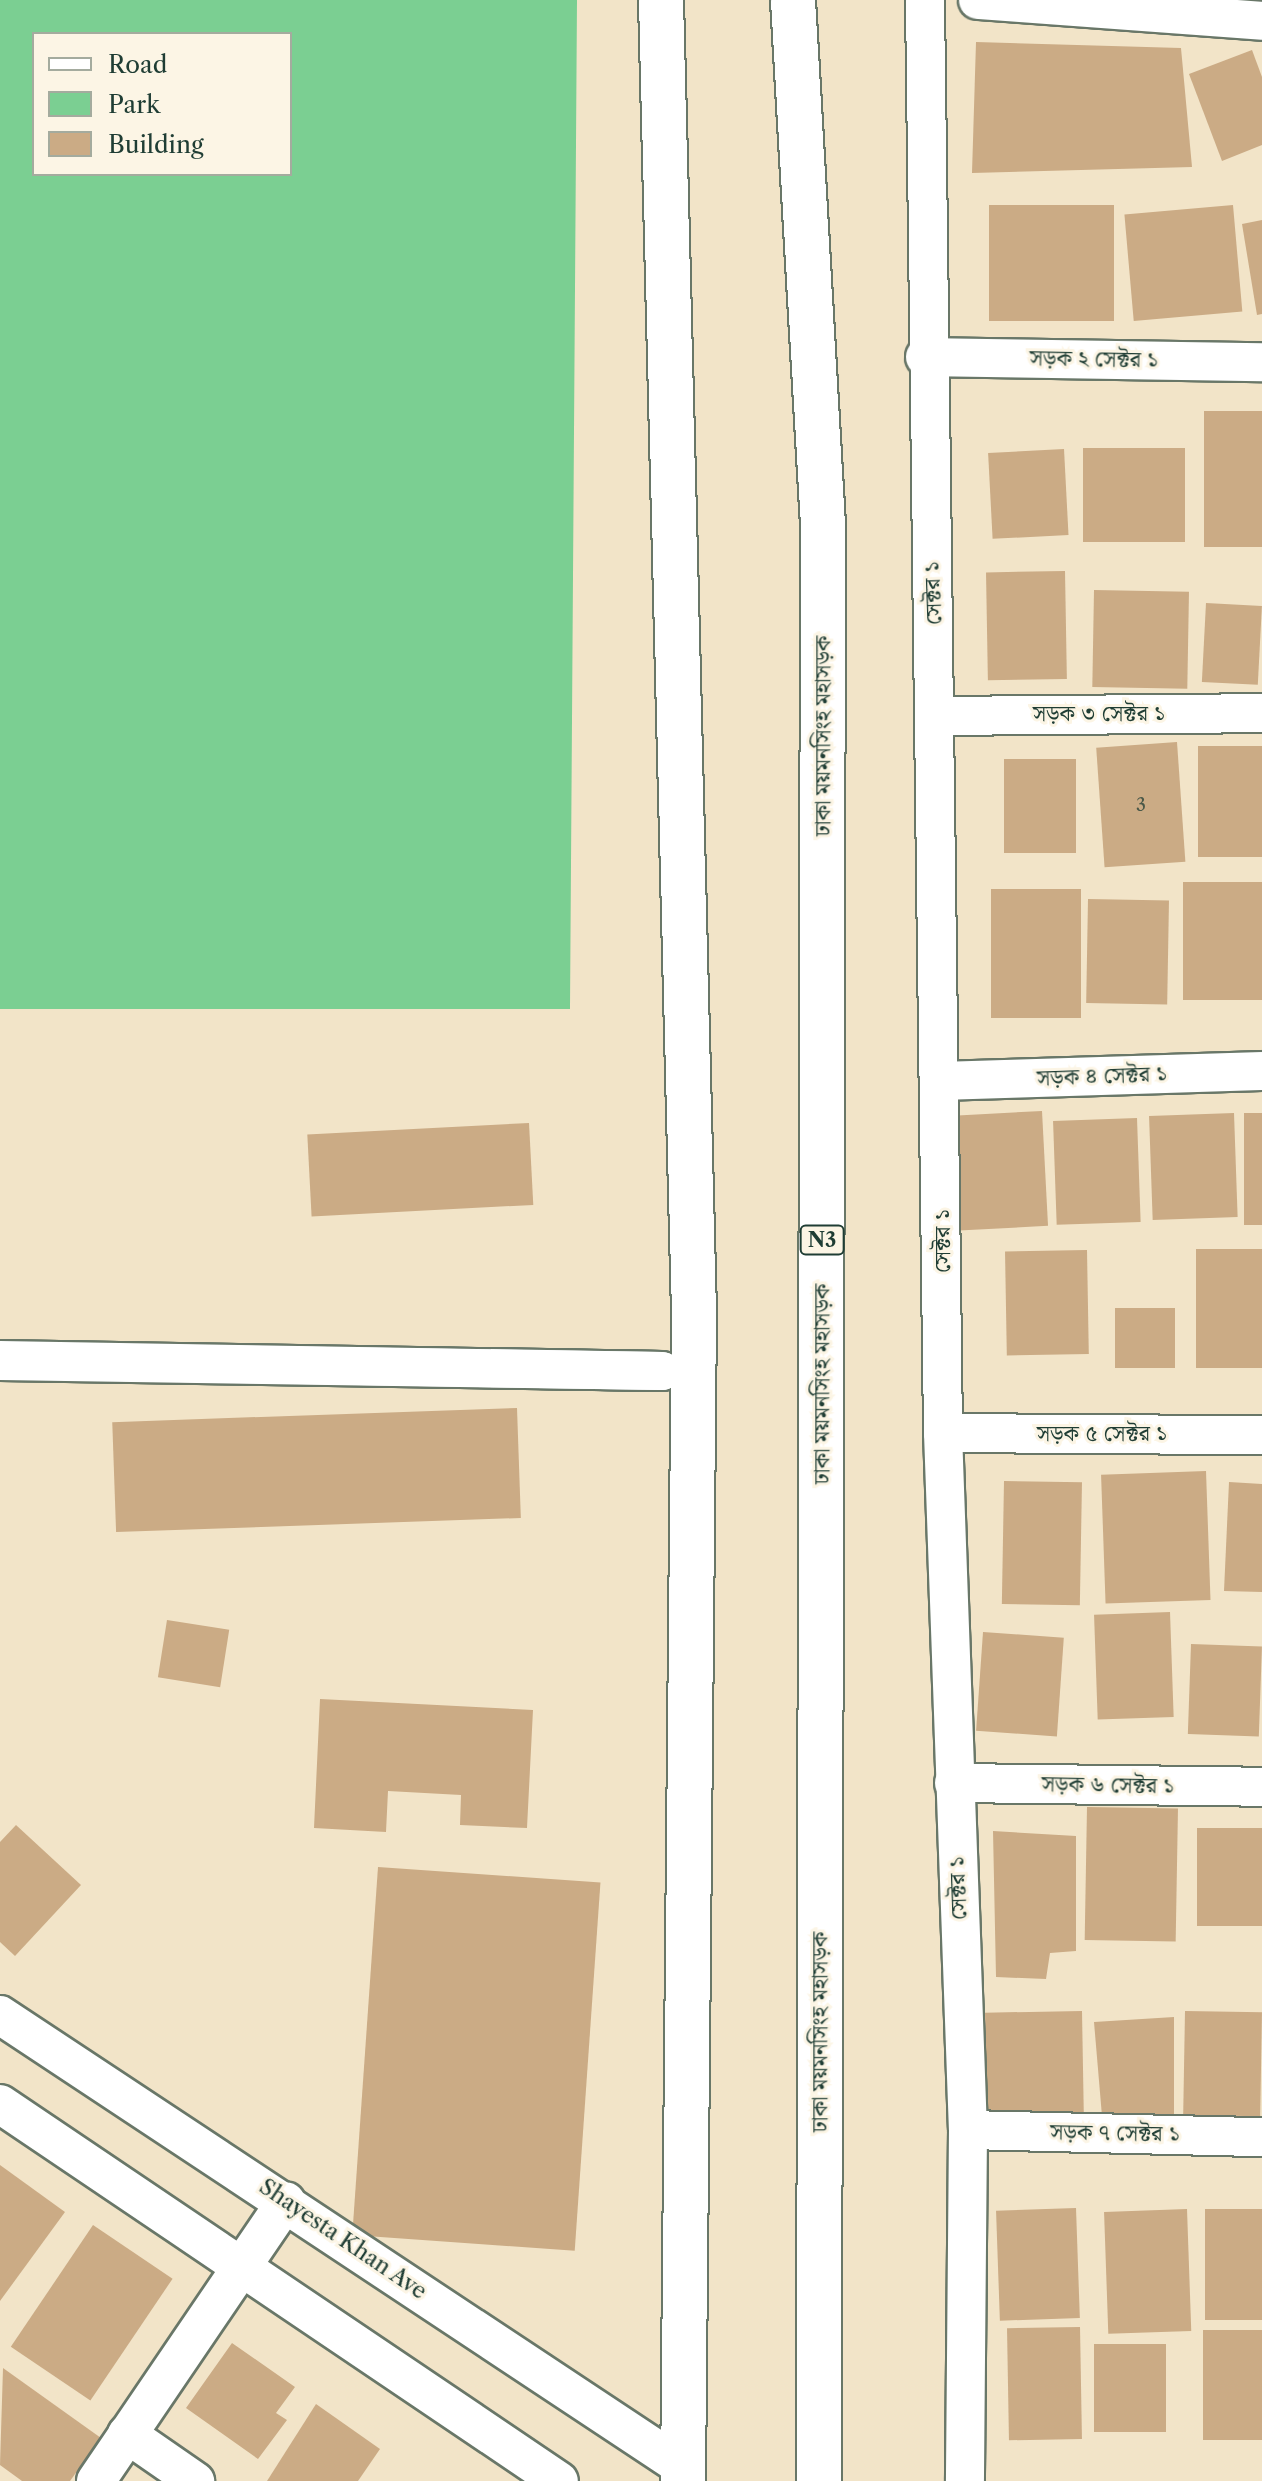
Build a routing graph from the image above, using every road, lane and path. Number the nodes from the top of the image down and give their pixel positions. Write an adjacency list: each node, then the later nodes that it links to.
1 (661, 0): 25 (highway)
2 (793, 0): 29 (highway, ঢাকা ময়মনসিংহ মহাসড়ক / N3)
3 (925, 0): 6 (street, সেক্টর ১)
4 (978, 0): 5 (street)
5 (1262, 21)
6 (925, 357): 7 (street, সড়ক ২ সেক্টর ১); 9 (street, সেক্টর ১)
7 (1262, 362)
8 (1262, 713): 9 (street, সড়ক ৩ সেক্টর ১)
9 (936, 716): 11 (street, সেক্টর ১)
10 (1262, 1071): 11 (street, সড়ক ৪ সেক্টর ১)
11 (943, 1081): 14 (street, সেক্টর ১)
12 (0, 1360): 13 (street)
13 (615, 1370)
14 (943, 1433): 15 (street, সড়ক ৫ সেক্টর ১); 16 (street, সেক্টর ১)
15 (1262, 1435)
16 (954, 1783): 17 (street, সড়ক ৬ সেক্টর ১); 20 (street, সেক্টর ১)
17 (1262, 1787)
18 (0, 2015): 22 (street, Shayesta Khan Ave)
19 (0, 2104): 23 (street)
20 (968, 2130): 21 (street, সড়ক ৭ সেক্টর ১); 30 (street, সেক্টর ১)
21 (1262, 2137)
22 (286, 2201): 23 (street); 25 (street, Shayesta Khan Ave)
23 (240, 2263): 24 (street); 28 (street)
24 (127, 2434): 26 (street); 27 (street)
25 (683, 2474)
26 (96, 2481)
27 (195, 2481)
28 (559, 2481)
29 (819, 2481)
30 (965, 2481)

